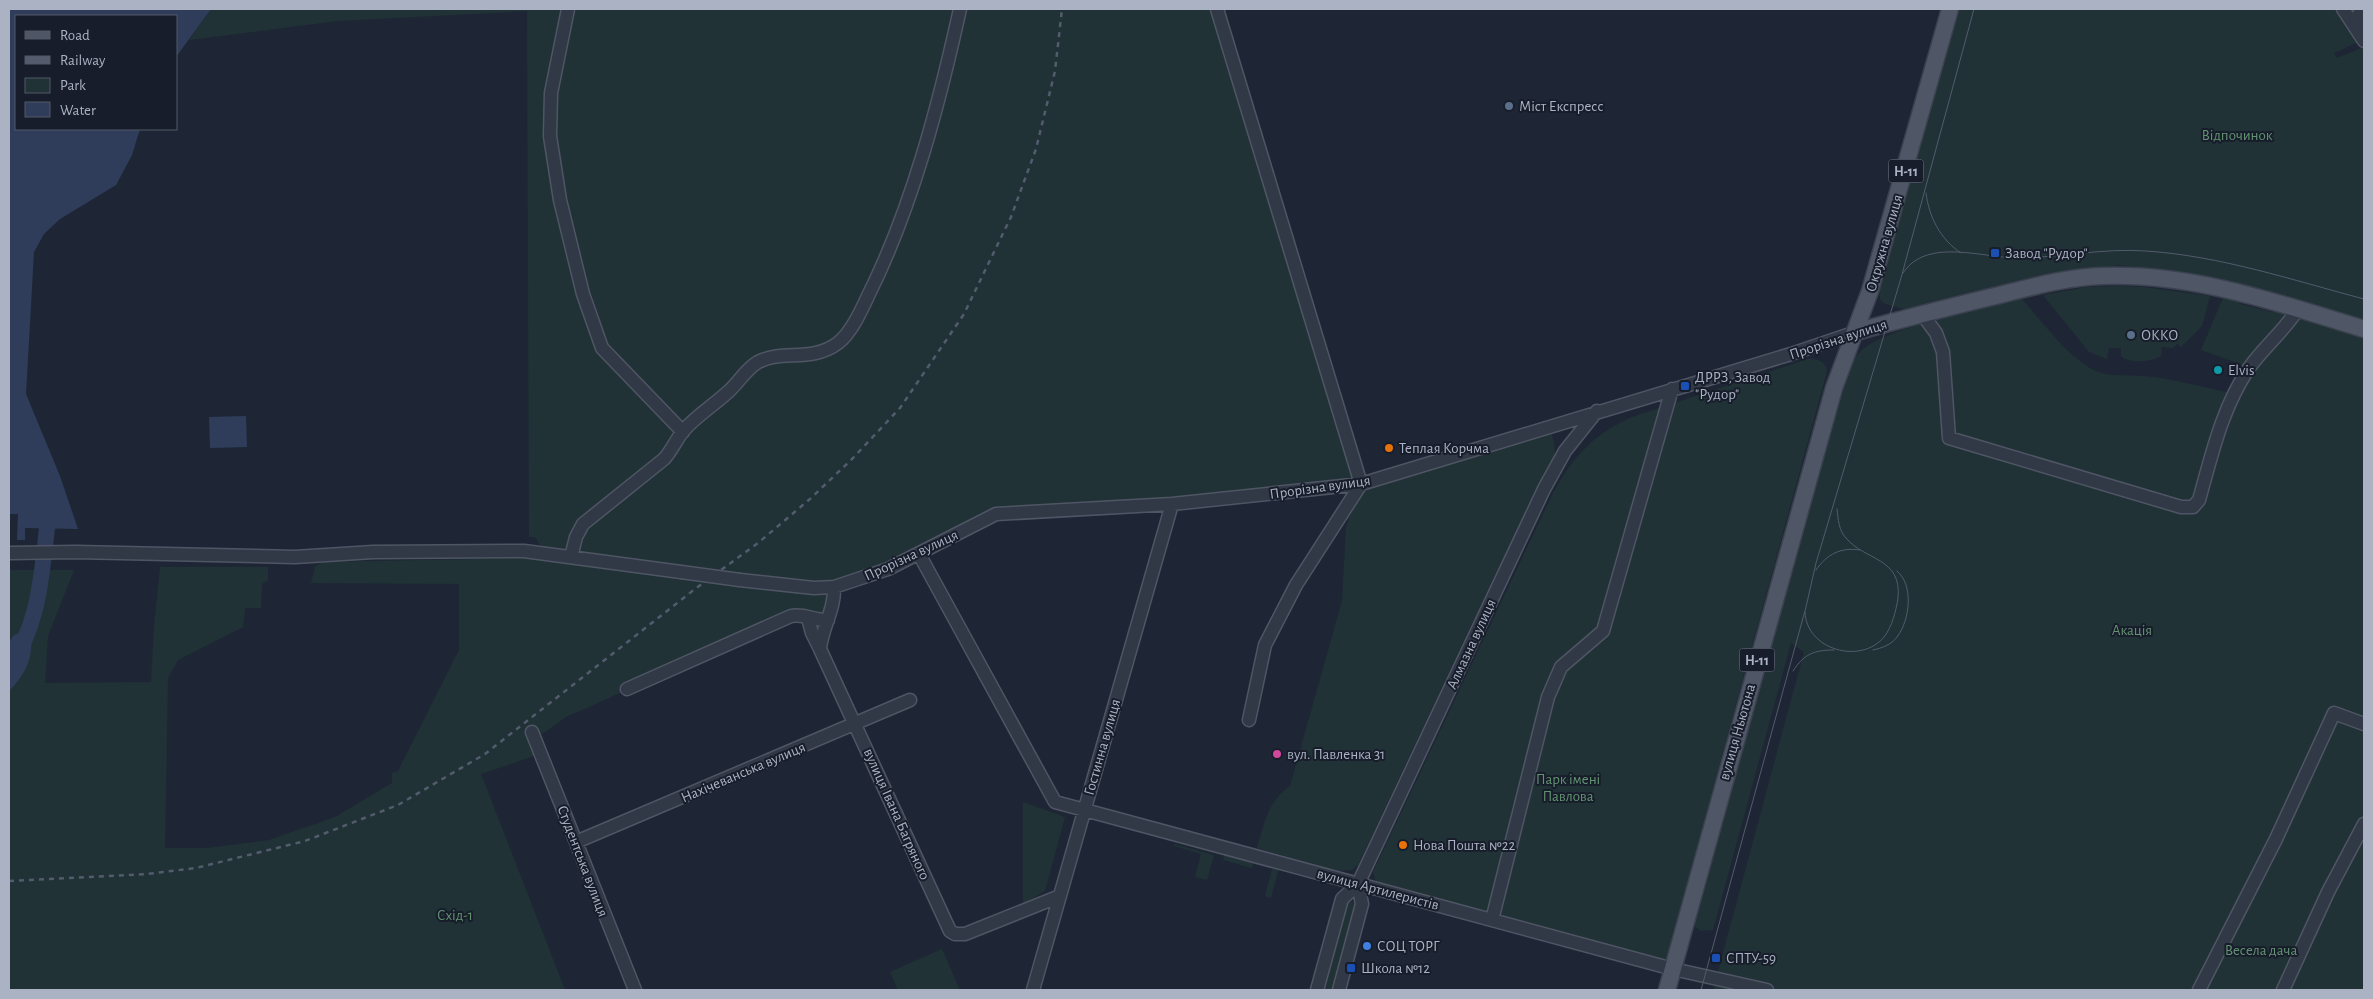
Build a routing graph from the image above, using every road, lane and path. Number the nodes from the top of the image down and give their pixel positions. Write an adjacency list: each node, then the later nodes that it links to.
1 (568, 9): 14 (street)
2 (960, 9): 14 (street)
3 (1217, 9): 15 (street)
4 (1950, 9): 11 (main road, Окружна вулиця / Н-11)
5 (2343, 9): 7 (street)
6 (2363, 9): 7 (street)
7 (2362, 37)
8 (2298, 309): 9 (main road, Прорізна вулиця); 9 (street); 10 (main road, Прорізна вулиця)
9 (1922, 314): 11 (main road, Прорізна вулиця)
10 (2364, 329)
11 (1856, 332): 12 (street, Прорізна вулиця); 36 (main road, вулиця Ньютона / Н-11)
12 (1672, 389): 13 (street, Прорізна вулиця); 35 (street)
13 (1597, 412): 15 (street, Прорізна вулиця); 33 (street, Алмазна вулиця)
14 (683, 432): 19 (street)
15 (1361, 484): 16 (street, Прорізна вулиця); 26 (street)
16 (1172, 504): 18 (street, Прорізна вулиця); 30 (street, Гостинна вулиця)
17 (9, 553): 19 (street, Прорізна вулиця)
18 (919, 554): 20 (street, Прорізна вулиця); 30 (street, вулиця Артилеристів)
19 (572, 557): 20 (street, Прорізна вулиця, bridge)
20 (834, 587): 22 (street)
21 (808, 618): 22 (street); 23 (street, вулиця Івана Багряного); 24 (street)
22 (828, 620): 23 (street)
23 (820, 649): 27 (street, вулиця Івана Багряного)
24 (627, 689)
25 (910, 700): 27 (street, Нахічеванська вулиця)
26 (1249, 720)
27 (856, 724): 32 (street, Нахічеванська вулиця); 34 (street, вулиця Івана Багряного)
28 (2364, 724): 43 (street)
29 (532, 732): 32 (street, Студентська вулиця)
30 (1084, 810): 33 (street, вулиця Артилеристів); 34 (street, Гостинна вулиця)
31 (2364, 824): 44 (street)
32 (576, 842): 37 (street, Студентська вулиця)
33 (1358, 884): 35 (street, вулиця Артилеристів); 39 (street, Алмазна вулиця); 40 (street)
34 (1060, 896): 38 (street, Гостинна вулиця)
35 (1492, 920): 36 (street, вулиця Артилеристів)
36 (1673, 969): 41 (main road, вулиця Ньютона / Н-11); 42 (street, вулиця Артилеристів)
37 (635, 990)
38 (1034, 990)
39 (1317, 990)
40 (1339, 990)
41 (1667, 990)
42 (1767, 990)
43 (2199, 990)
44 (2283, 990)

